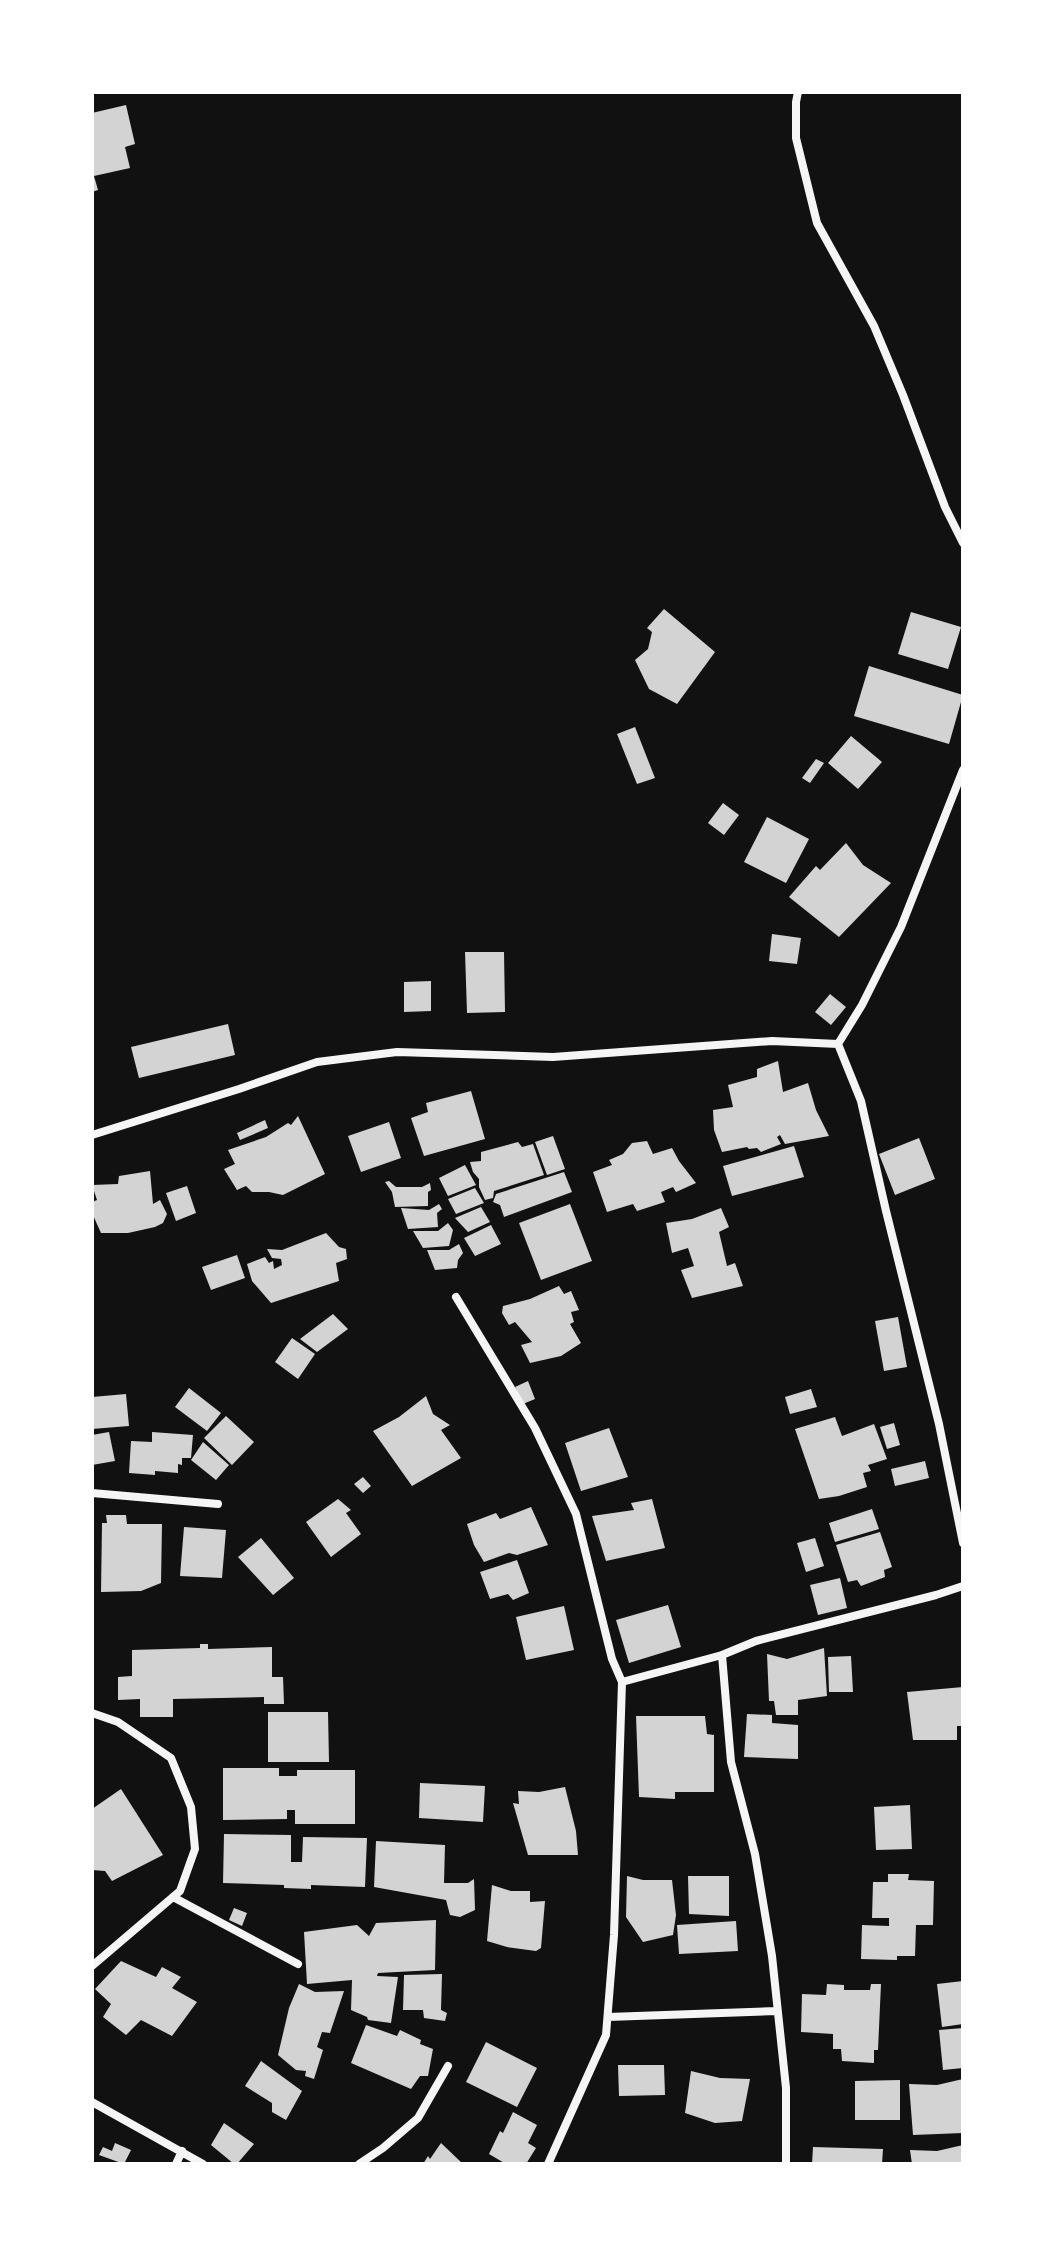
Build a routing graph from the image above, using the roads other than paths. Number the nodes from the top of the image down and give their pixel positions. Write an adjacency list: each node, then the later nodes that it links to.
1 (798, 92): 2 (street)
2 (963, 543)
3 (963, 770): 4 (street)
4 (838, 1044): 5 (street); 9 (street)
5 (92, 1135)
6 (456, 1297): 12 (street)
7 (92, 1493): 8 (street)
8 (218, 1504)
9 (963, 1543)
10 (963, 1586): 11 (street)
11 (722, 1655): 12 (street); 17 (street)
12 (622, 1682): 18 (street)
13 (92, 1713): 14 (street)
14 (173, 1897): 15 (street); 16 (street)
15 (298, 1964)
16 (92, 1966)
17 (776, 2011): 18 (street); 26 (street)
18 (608, 2017): 25 (street)
19 (448, 2066): 24 (street)
20 (92, 2102): 21 (street)
21 (182, 2151): 22 (street); 23 (street)
22 (176, 2164)
23 (203, 2164)
24 (359, 2164)
25 (548, 2164)
26 (786, 2164)

